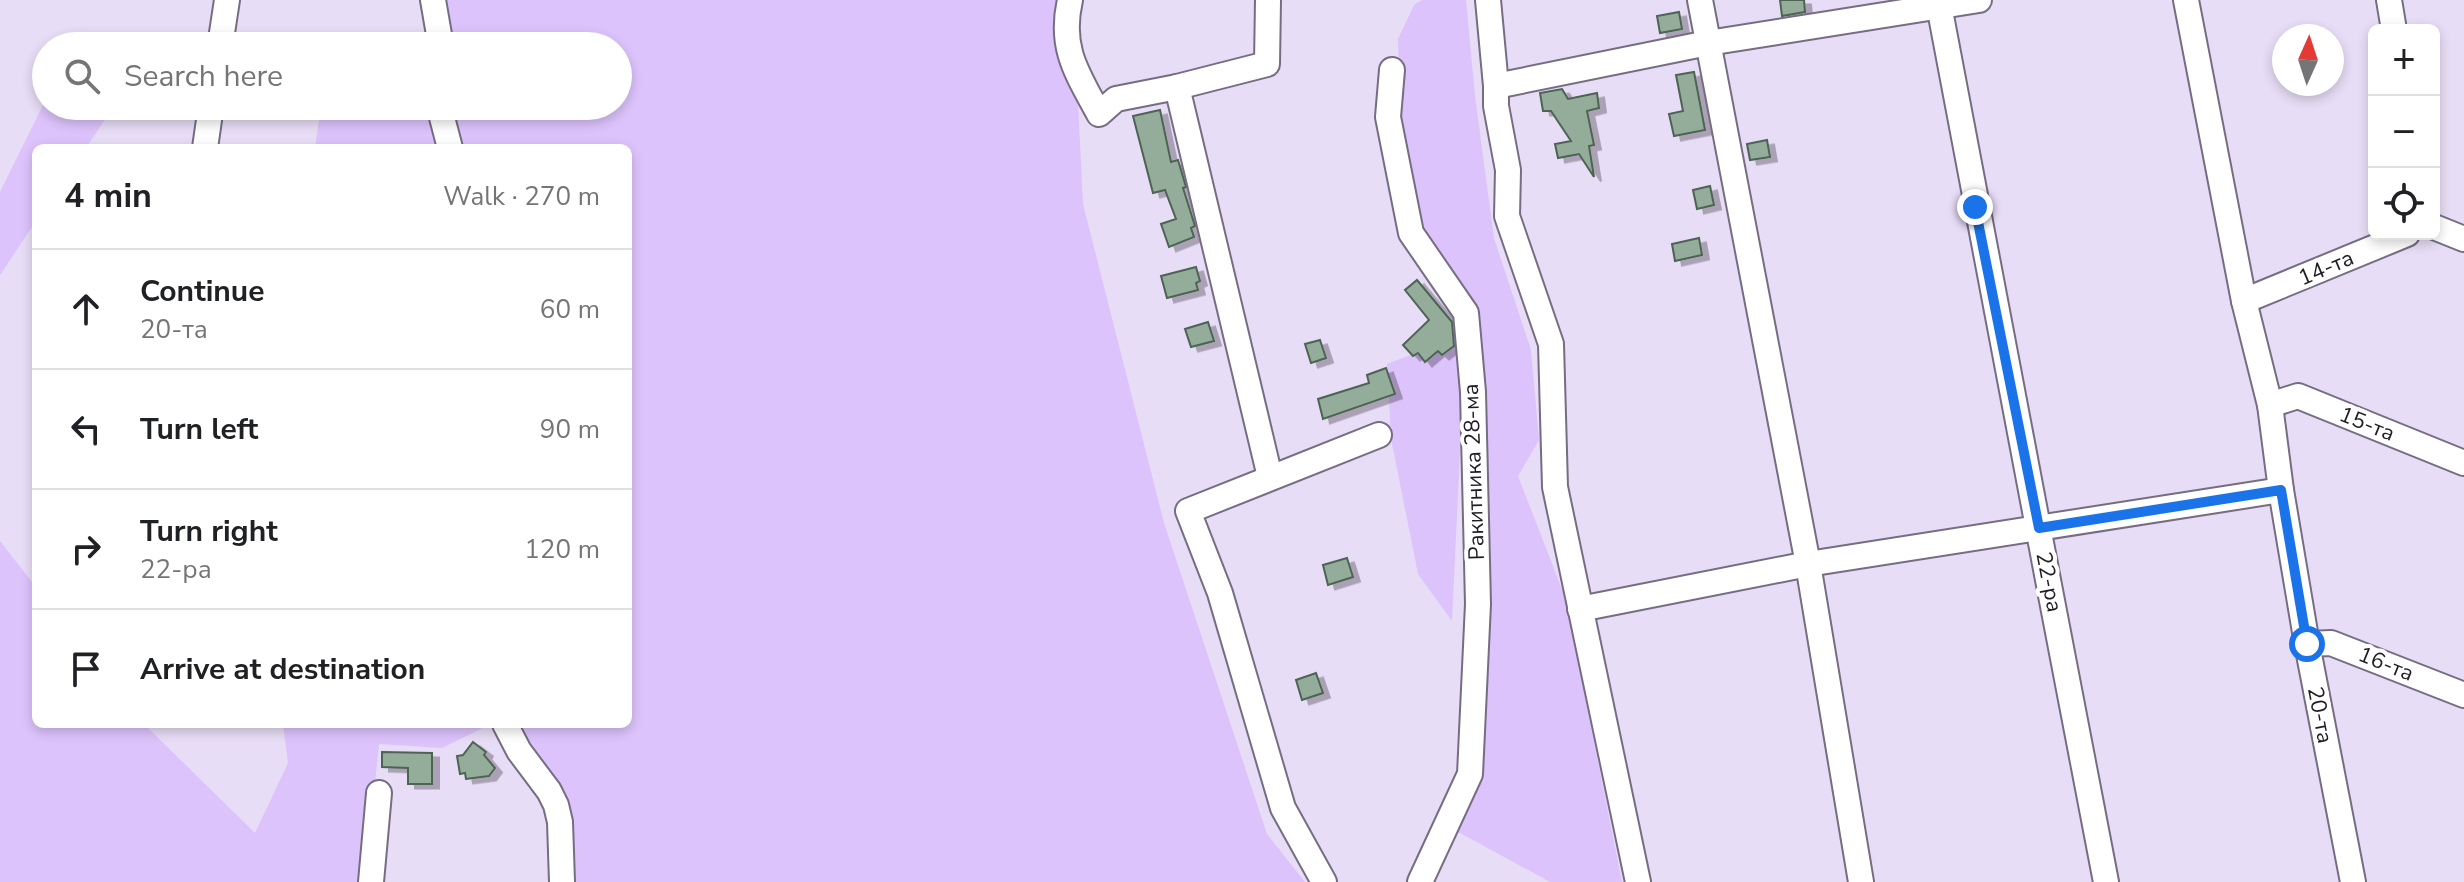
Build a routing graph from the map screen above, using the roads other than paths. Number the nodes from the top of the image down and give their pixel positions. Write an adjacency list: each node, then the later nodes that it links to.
1 (227, 0): 12 (street)
2 (433, 0): 13 (street)
3 (1070, 0): 17 (street)
4 (1268, 0): 17 (street)
5 (1488, 0): 16 (street)
6 (1700, 0): 14 (street)
7 (1979, 0): 10 (street)
8 (2186, 0): 25 (street, 20-та)
9 (2389, 0): 11 (street)
10 (1939, 3): 14 (street); 31 (street, 22-ра)
11 (2393, 24)
12 (222, 32)
13 (439, 32)
14 (1708, 43): 16 (street); 32 (street)
15 (1392, 70): 41 (street, Ракитника 28-ма)
16 (1496, 86): 33 (street)
17 (1177, 87): 29 (street)
18 (209, 120): 20 (street)
19 (443, 120): 21 (street)
20 (206, 144)
21 (449, 144)
22 (2440, 229): 23 (street)
23 (2464, 239)
24 (2392, 240): 25 (street, 14-та)
25 (2244, 301): 26 (street, 20-та)
26 (2270, 405): 28 (street, 15-та); 30 (street, 20-та)
27 (1379, 435): 29 (street)
28 (2464, 463)
29 (1270, 477): 40 (street)
30 (2281, 490): 31 (street); 34 (street, 20-та)
31 (2039, 528): 32 (street); 44 (street, 22-ра)
32 (1808, 564): 33 (street); 43 (street)
33 (1580, 609): 42 (street)
34 (2307, 644): 35 (street, 16-та); 45 (street, 20-та)
35 (2464, 695)
36 (507, 728): 39 (street)
37 (379, 793): 38 (street)
38 (371, 882)
39 (562, 882)
40 (1324, 882)
41 (1420, 882)
42 (1638, 882)
43 (1861, 882)
44 (2106, 882)
45 (2353, 882)

